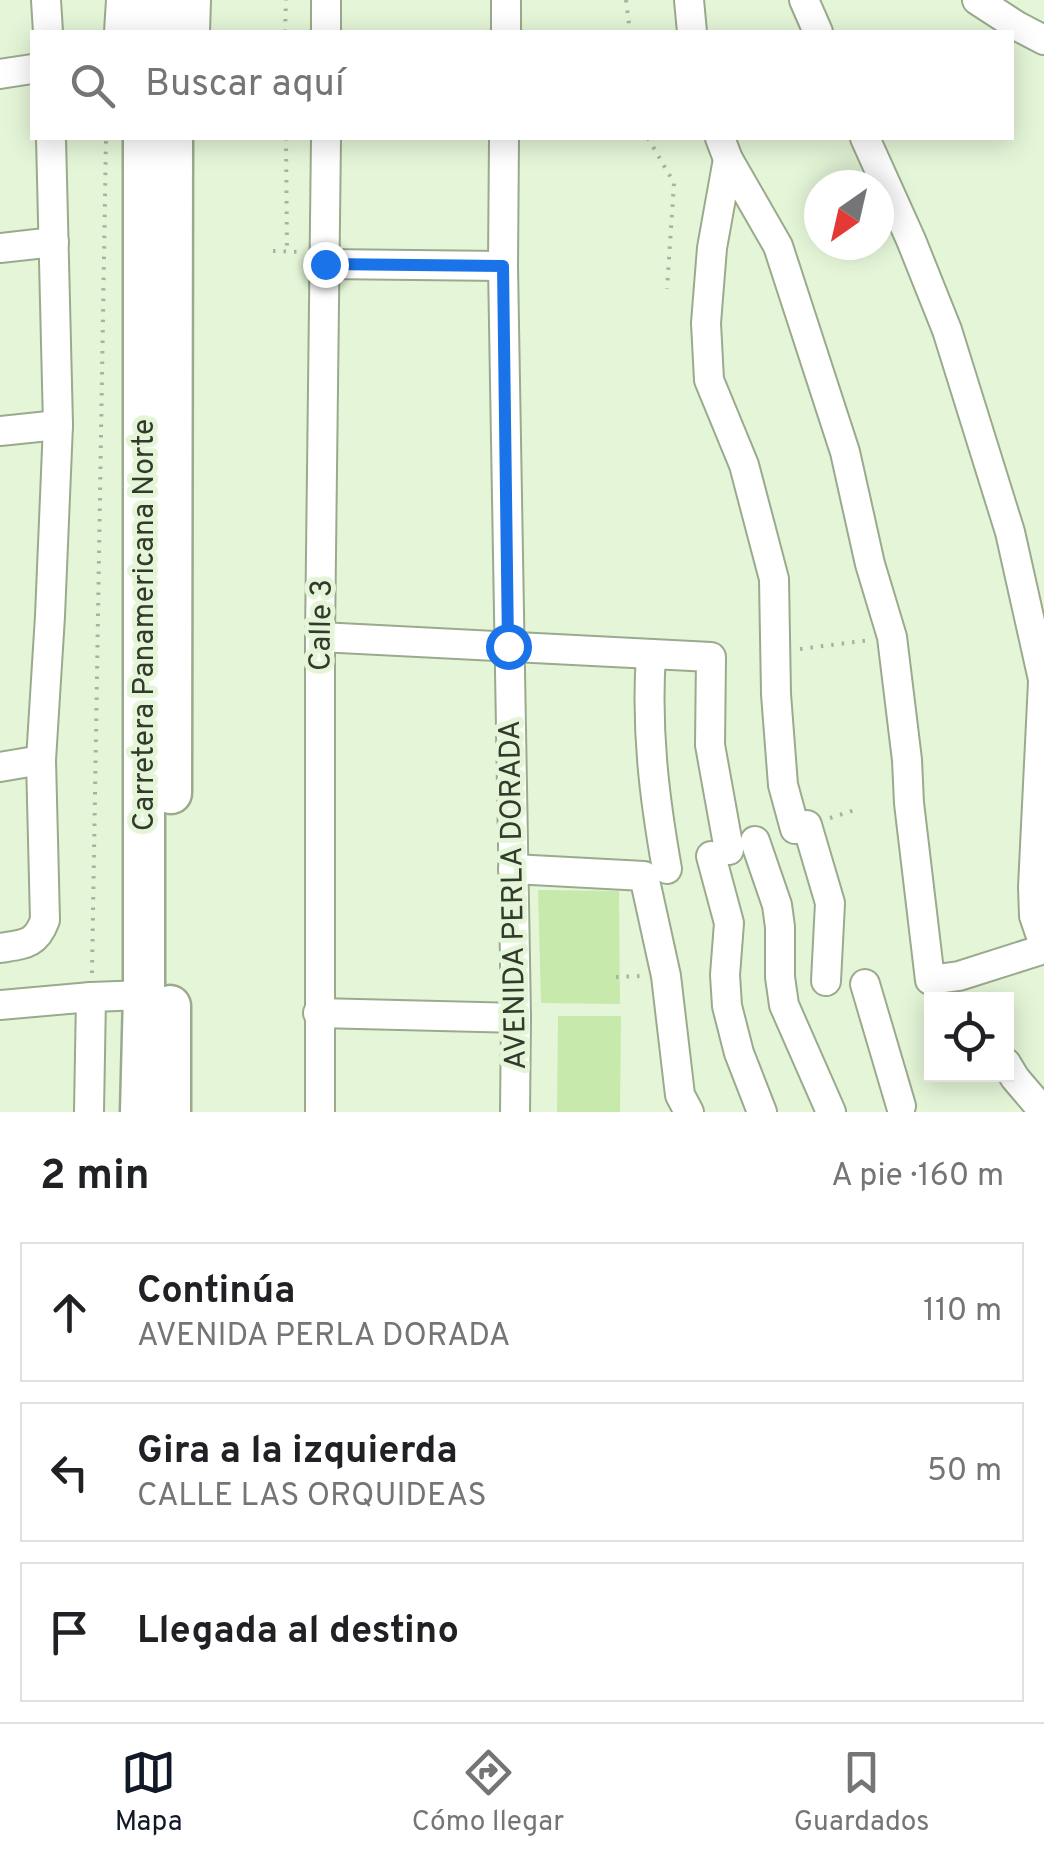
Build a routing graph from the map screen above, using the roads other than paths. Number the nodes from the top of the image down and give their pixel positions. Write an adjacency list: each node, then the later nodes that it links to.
1 (46, 0): 11 (street)
2 (120, 0): 12 (street)
3 (144, 0): 13 (highway)
4 (172, 0): 14 (highway)
5 (196, 0): 15 (street)
6 (326, 0): 16 (street)
7 (506, 0): 17 (street)
8 (689, 0): 18 (street)
9 (804, 0): 19 (street)
10 (977, 0): 20 (street)
11 (48, 30)
12 (119, 30)
13 (144, 30)
14 (172, 30)
15 (195, 30)
16 (326, 30)
17 (506, 30)
18 (692, 30)
19 (817, 30)
20 (1044, 40)
21 (30, 69): 22 (street)
22 (0, 74)
23 (51, 140): 29 (street)
24 (326, 140): 31 (street, Calle 3)
25 (504, 140): 32 (street, AVENIDA PERLA DORADA)
26 (867, 140): 38 (street)
27 (158, 143): 48 (highway, Carretera Panamericana Norte); 57 (highway, Carretera Panamericana Norte)
28 (724, 148): 44 (street); 46 (street)
29 (54, 242): 30 (street); 33 (street)
30 (0, 248)
31 (325, 264): 32 (street); 35 (street, Calle 3)
32 (503, 266): 36 (street, AVENIDA PERLA DORADA)
33 (58, 424): 34 (street); 39 (street)
34 (0, 430)
35 (320, 637): 36 (street); 51 (street, Calle 3)
36 (508, 646): 37 (street); 42 (street, AVENIDA PERLA DORADA)
37 (651, 654): 41 (street); 43 (street)
38 (1044, 683): 44 (street)
39 (42, 760): 40 (street); 45 (street)
40 (0, 767)
41 (732, 849): 61 (street); 62 (street)
42 (512, 869): 52 (street, AVENIDA PERLA DORADA); 60 (street)
43 (666, 869)
44 (1044, 947)
45 (0, 948)
46 (826, 980)
47 (864, 984): 54 (street)
48 (144, 995): 49 (street); 56 (highway, Carretera Panamericana Norte)
49 (91, 997): 50 (street); 55 (street)
50 (0, 1005)
51 (318, 1013): 52 (street); 58 (street, Calle 3)
52 (516, 1018): 59 (street, AVENIDA PERLA DORADA)
53 (1014, 1076): 63 (street)
54 (900, 1106)
55 (89, 1112)
56 (141, 1112)
57 (170, 1112)
58 (320, 1112)
59 (515, 1112)
60 (689, 1112)
61 (762, 1112)
62 (831, 1112)
63 (1044, 1112)

